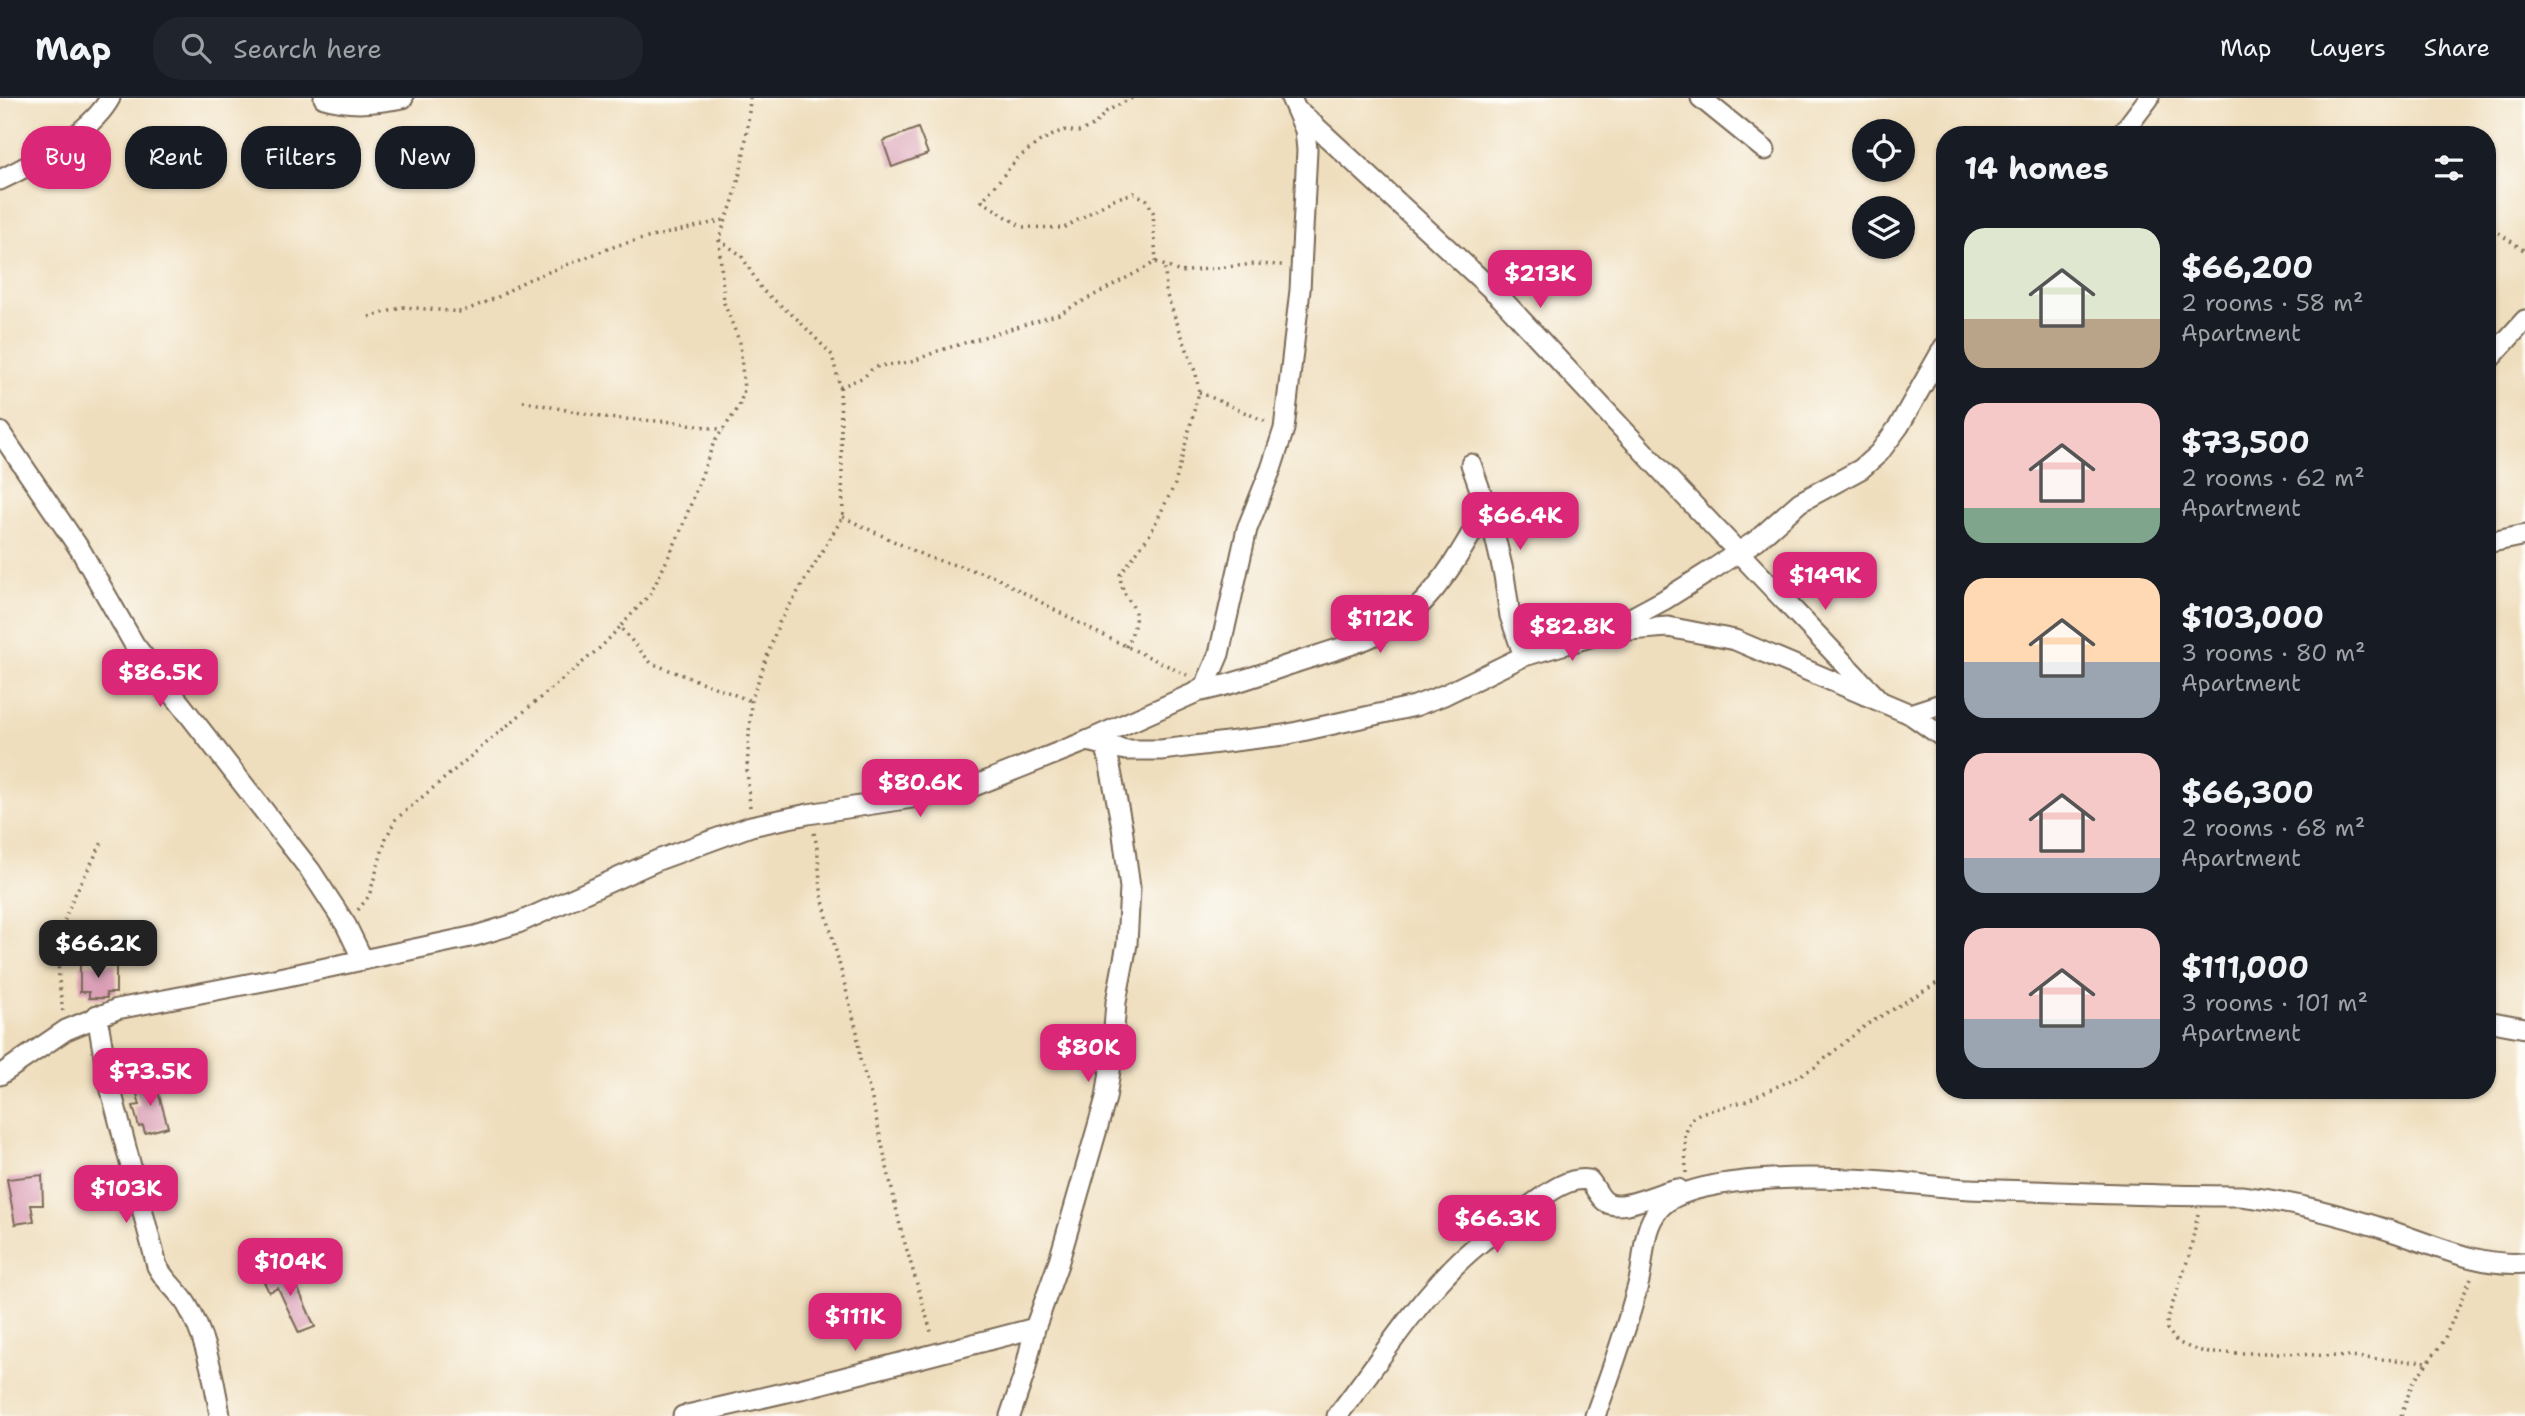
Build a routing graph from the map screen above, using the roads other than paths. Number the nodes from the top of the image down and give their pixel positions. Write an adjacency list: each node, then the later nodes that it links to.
1 (110, 98): 9 (street)
2 (324, 98): 3 (street)
3 (403, 98)
4 (1701, 98): 8 (street)
5 (2149, 98): 7 (street)
6 (1294, 104): 18 (street); 21 (street)
7 (2128, 126)
8 (1765, 150)
9 (0, 180)
10 (2525, 320): 11 (street)
11 (2496, 352)
12 (1936, 361): 18 (street)
13 (0, 432): 27 (street)
14 (1471, 464): 15 (street)
15 (1486, 508): 20 (street); 21 (street)
16 (2525, 535): 17 (street)
17 (2496, 541)
18 (1739, 552): 19 (street); 22 (street)
19 (1601, 634): 20 (street); 22 (street)
20 (1524, 656): 26 (street)
21 (1201, 688): 26 (street)
22 (1879, 700): 24 (street)
23 (1936, 706): 24 (street)
24 (1910, 714): 25 (street)
25 (1936, 732)
26 (1097, 744): 27 (street); 34 (street)
27 (363, 960): 28 (street)
28 (97, 1016): 31 (street); 35 (street)
29 (2496, 1023): 30 (street)
30 (2525, 1028)
31 (0, 1075)
32 (1690, 1189): 33 (street); 38 (street); 39 (street)
33 (2525, 1263)
34 (1035, 1328): 36 (street); 37 (street)
35 (220, 1416)
36 (683, 1416)
37 (1010, 1416)
38 (1337, 1416)
39 (1595, 1416)

